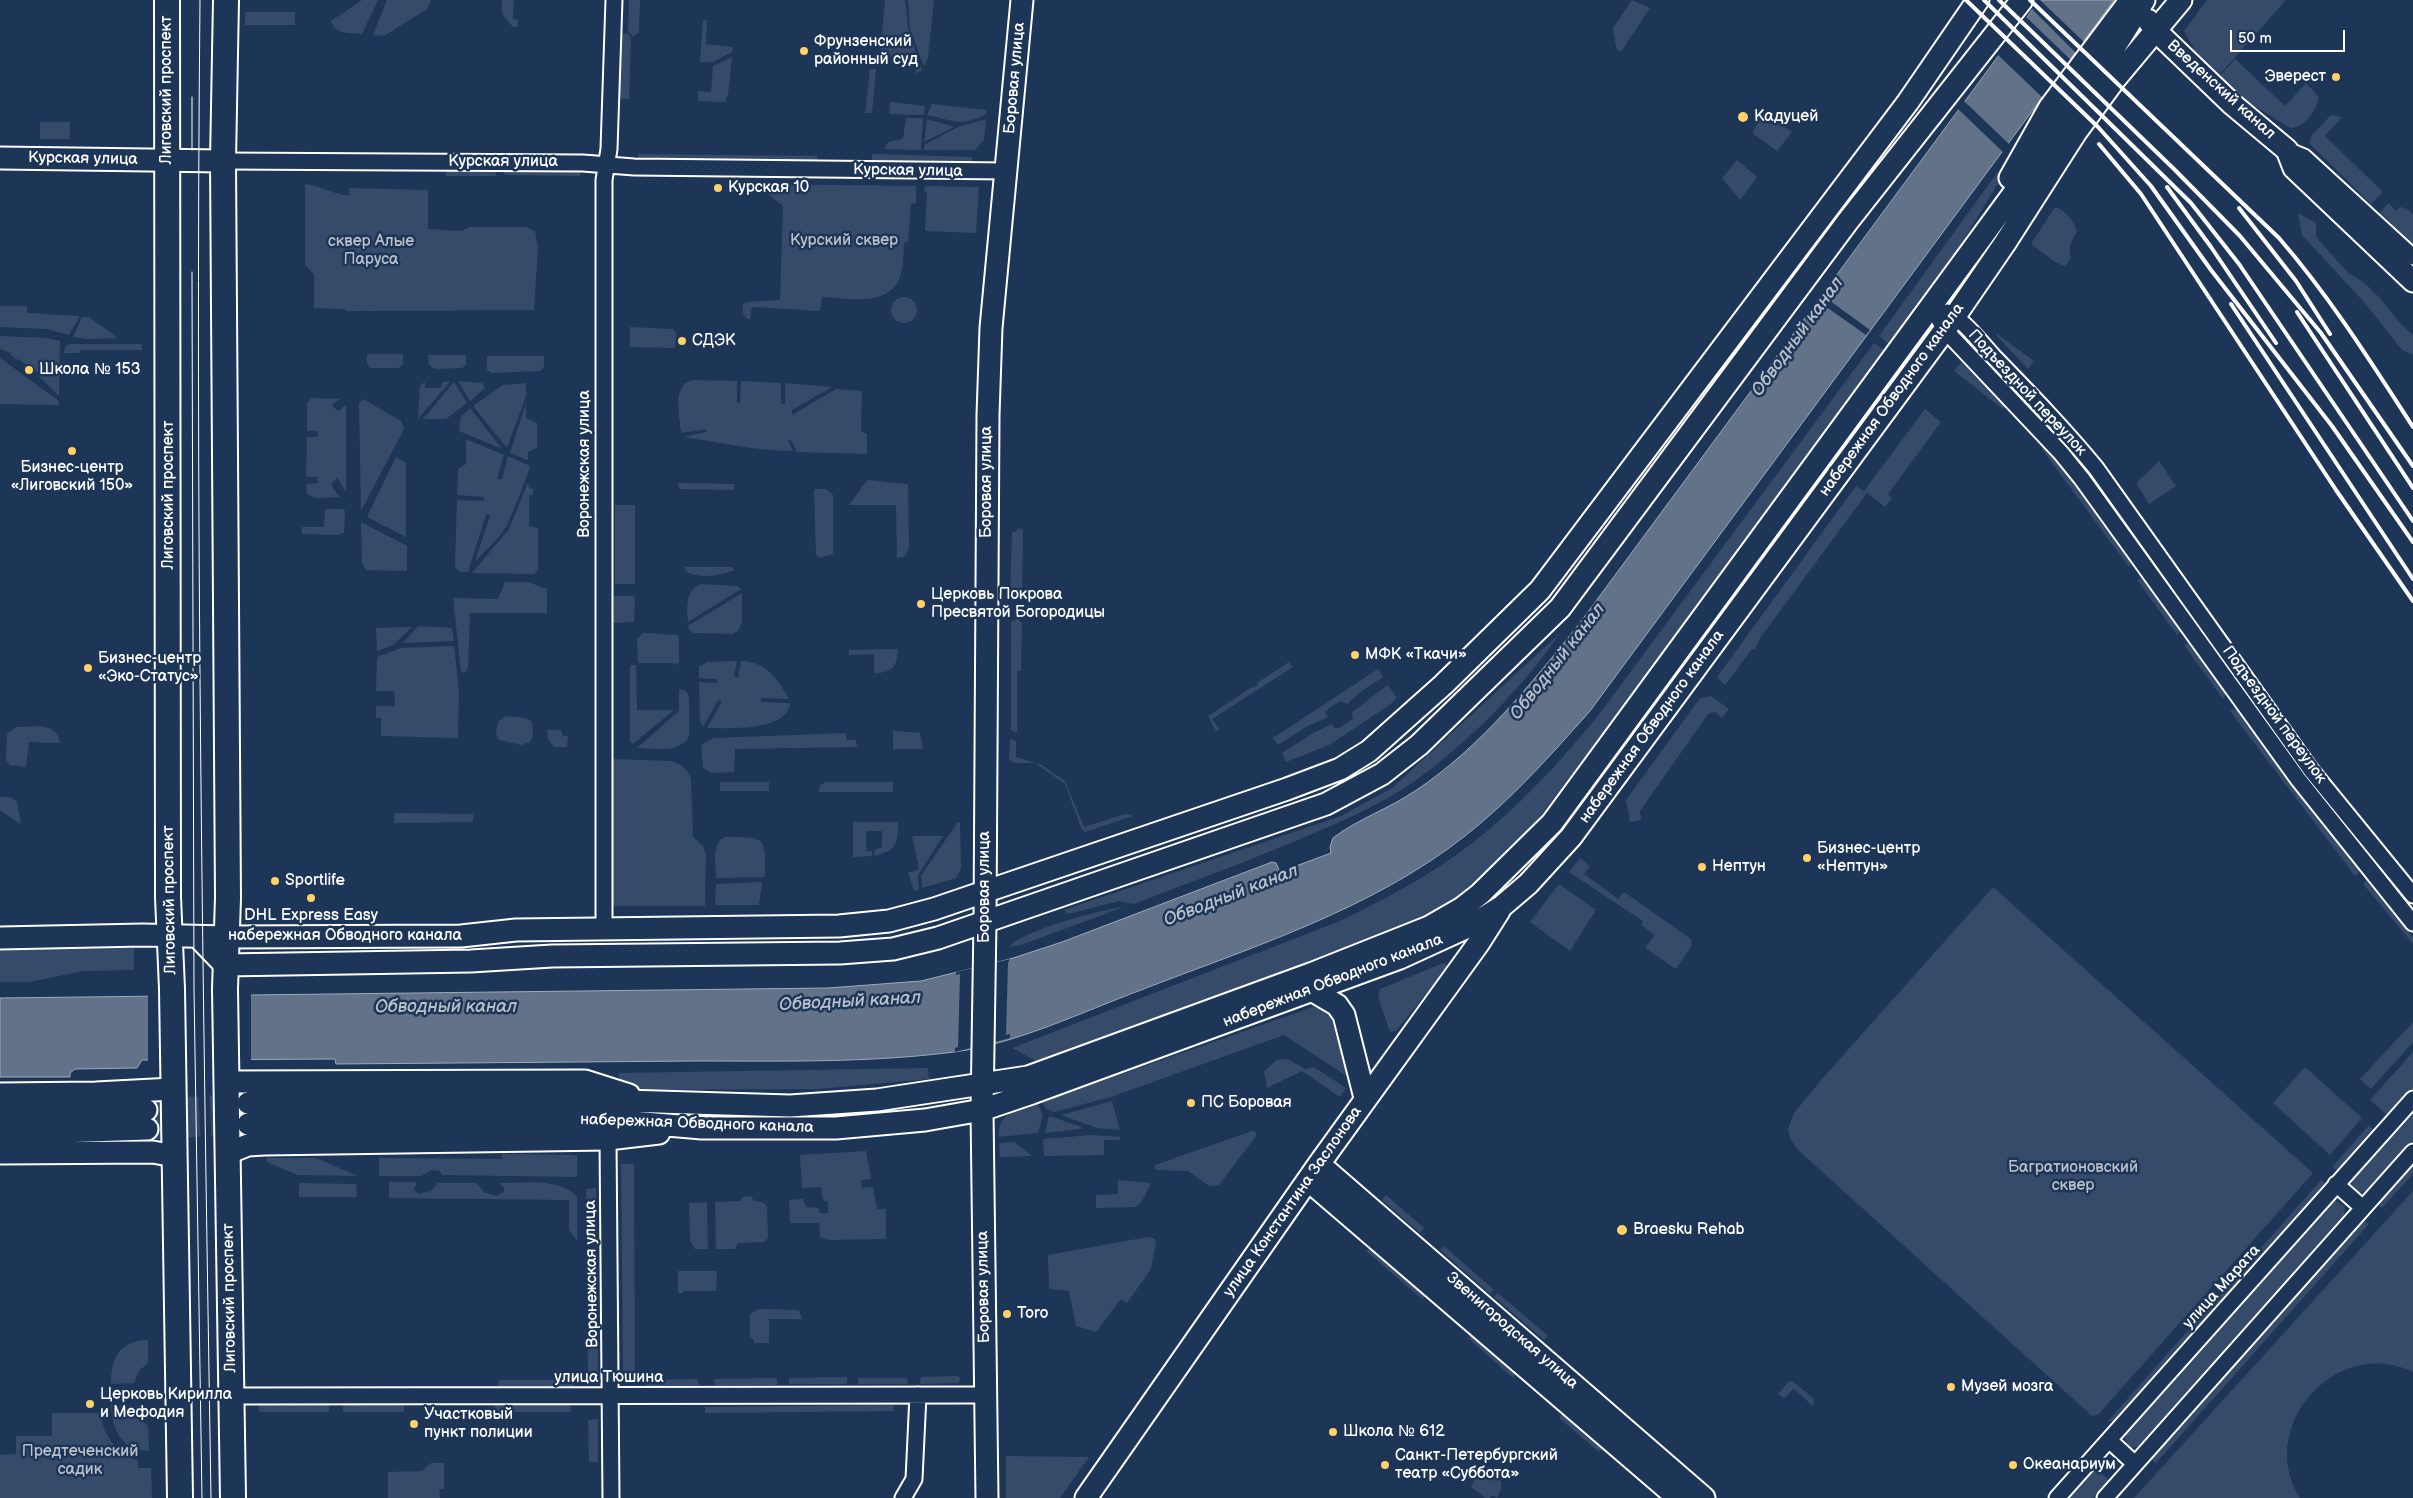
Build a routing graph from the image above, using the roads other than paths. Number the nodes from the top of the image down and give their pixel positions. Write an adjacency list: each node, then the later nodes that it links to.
1 (168, 0): 14 (main road, Лиговский проспект)
2 (226, 0): 15 (main road)
3 (614, 0): 16 (street, Воронежская улица)
4 (1022, 0): 17 (main road, Боровая улица)
5 (1978, 0): 24 (main road, набережная Обводного канала)
6 (2022, 0): 27 (main road, набережная Обводного канала)
7 (2131, 0): 18 (main road, набережная Обводного канала)
8 (2144, 0): 18 (main road, набережная Обводного канала)
9 (2156, 0): 11 (main road)
10 (2181, 0): 11 (main road, набережная Обводного канала)
11 (2155, 30): 12 (main road, Введенский канал); 22 (main road, набережная Обводного канала)
12 (2287, 150): 19 (street, Введенский канал); 20 (main road, Введенский канал)
13 (0, 158): 14 (main road, Курская улица)
14 (167, 160): 15 (main road, Курская улица); 30 (main road, Лиговский проспект)
15 (223, 160): 16 (street, Курская улица); 32 (main road)
16 (606, 165): 17 (street, Курская улица); 29 (street, Воронежская улица)
17 (1006, 171): 24 (main road, Боровая улица)
18 (1978, 240): 21 (main road, набережная Обводного канала)
19 (2413, 257)
20 (2413, 281)
21 (1932, 306): 22 (street, Подъездной переулок); 23 (main road, набережная Обводного канала)
22 (1949, 323): 25 (street, Подъездной переулок); 26 (main road, набережная Обводного канала); 28 (street, Подъездной переулок)
23 (1552, 823): 26 (main road, улица Константина Заслонова); 39 (main road, набережная Обводного канала)
24 (985, 892): 27 (main road, Боровая улица); 29 (main road, набережная Обводного канала)
25 (2413, 896)
26 (1501, 907): 36 (main road, набережная Обводного канала); 41 (main road, улица Константина Заслонова)
27 (985, 922): 34 (main road, набережная Обводного канала); 39 (main road, Боровая улица)
28 (2413, 923)
29 (604, 929): 32 (main road, набережная Обводного канала)
30 (170, 936): 31 (main road, набережная Обводного канала); 33 (main road, набережная Обводного канала); 35 (main road, Лиговский проспект)
31 (198, 937): 32 (main road, набережная Обводного канала); 34 (main road); 35 (main road)
32 (226, 937): 34 (main road)
33 (0, 938)
34 (225, 965): 37 (main road, Лиговский проспект)
35 (171, 966): 38 (main road, Лиговский проспект)
36 (1313, 990): 41 (main road); 44 (main road, набережная Обводного канала)
37 (226, 1075): 43 (main road); 51 (main road, Лиговский проспект)
38 (173, 1079): 40 (main road); 52 (main road)
39 (982, 1086): 43 (main road, набережная Обводного канала); 44 (main road, Боровая улица)
40 (0, 1094)
41 (1365, 1098): 53 (main road, улица Константина Заслонова)
42 (2413, 1099): 54 (street, улица Марата)
43 (653, 1103): 46 (main road, набережная Обводного канала)
44 (982, 1110): 46 (main road, набережная Обводного канала); 58 (main road, Боровая улица)
45 (0, 1113): 47 (main road)
46 (702, 1128): 48 (main road)
47 (0, 1134)
48 (608, 1140): 51 (main road); 56 (street, Воронежская улица)
49 (2413, 1152): 55 (street)
50 (0, 1153): 52 (main road)
51 (228, 1153): 59 (main road, Лиговский проспект)
52 (174, 1156): 62 (main road)
53 (1313, 1172): 67 (main road, улица Константина Заслонова); 68 (main road, Звенигородская улица); 69 (main road, Звенигородская улица)
54 (2336, 1184): 55 (street); 60 (street, улица Марата)
55 (2363, 1208): 61 (street)
56 (610, 1395): 57 (street, улица Тюшина); 59 (street, улица Тюшина); 64 (street, Воронежская улица)
57 (918, 1395): 58 (street, улица Тюшина); 65 (street)
58 (985, 1395): 66 (main road, Боровая улица)
59 (232, 1396): 63 (main road, Лиговский проспект)
60 (2109, 1440): 61 (street); 70 (street, улица Марата)
61 (2135, 1464): 71 (street)
62 (180, 1498)
63 (233, 1498)
64 (611, 1498)
65 (903, 1498)
66 (987, 1498)
67 (1086, 1498)
68 (1678, 1498)
69 (1704, 1498)
70 (2057, 1498)
71 (2105, 1498)

